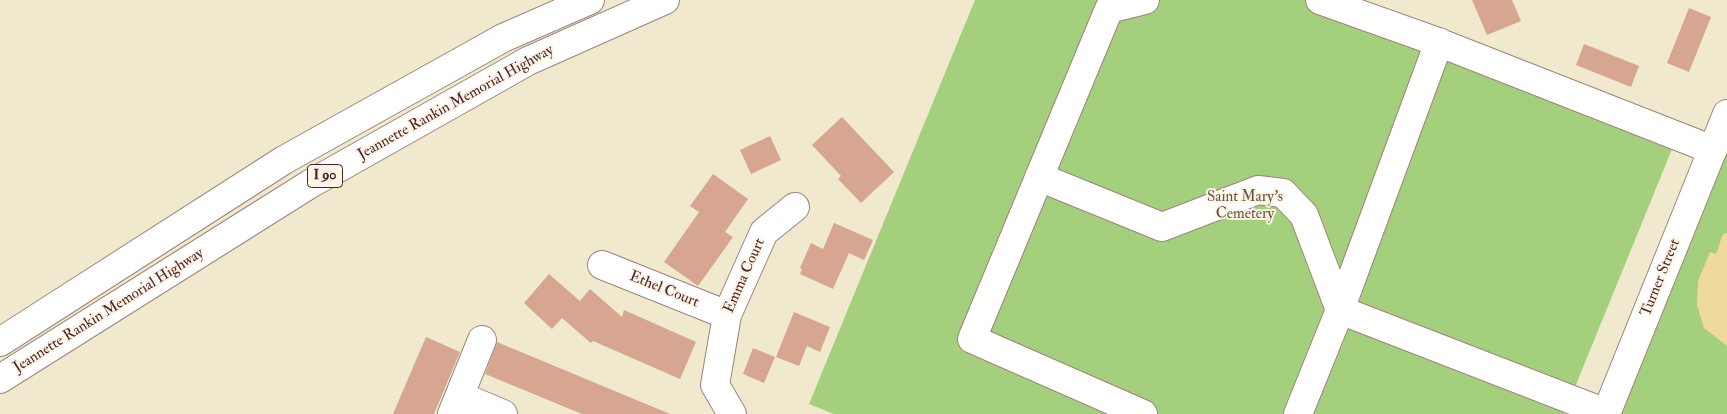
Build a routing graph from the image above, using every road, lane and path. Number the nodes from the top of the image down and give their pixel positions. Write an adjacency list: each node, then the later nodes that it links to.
1 (590, 0): 14 (main road, Jeannette Rankin Memorial Highway / I 90)
2 (666, 0): 15 (main road, Jeannette Rankin Memorial Highway / I 90)
3 (1145, 0): 8 (main road)
4 (1320, 0): 5 (main road)
5 (1439, 42): 7 (main road); 11 (main road)
6 (1727, 114): 7 (main road, Turner Street)
7 (1719, 146): 17 (main road, Turner Street)
8 (1039, 177): 11 (main road); 20 (main road)
9 (795, 207): 12 (main road, Emma Court)
10 (602, 265): 12 (main road, Ethel Court)
11 (1340, 310): 17 (main road); 21 (main road)
12 (727, 315): 19 (main road, Emma Court)
13 (482, 340): 16 (main road)
14 (0, 342)
15 (0, 379)
16 (456, 405): 18 (main road)
17 (1606, 413)
18 (504, 414)
19 (732, 414)
20 (1143, 414)
21 (1298, 414)

